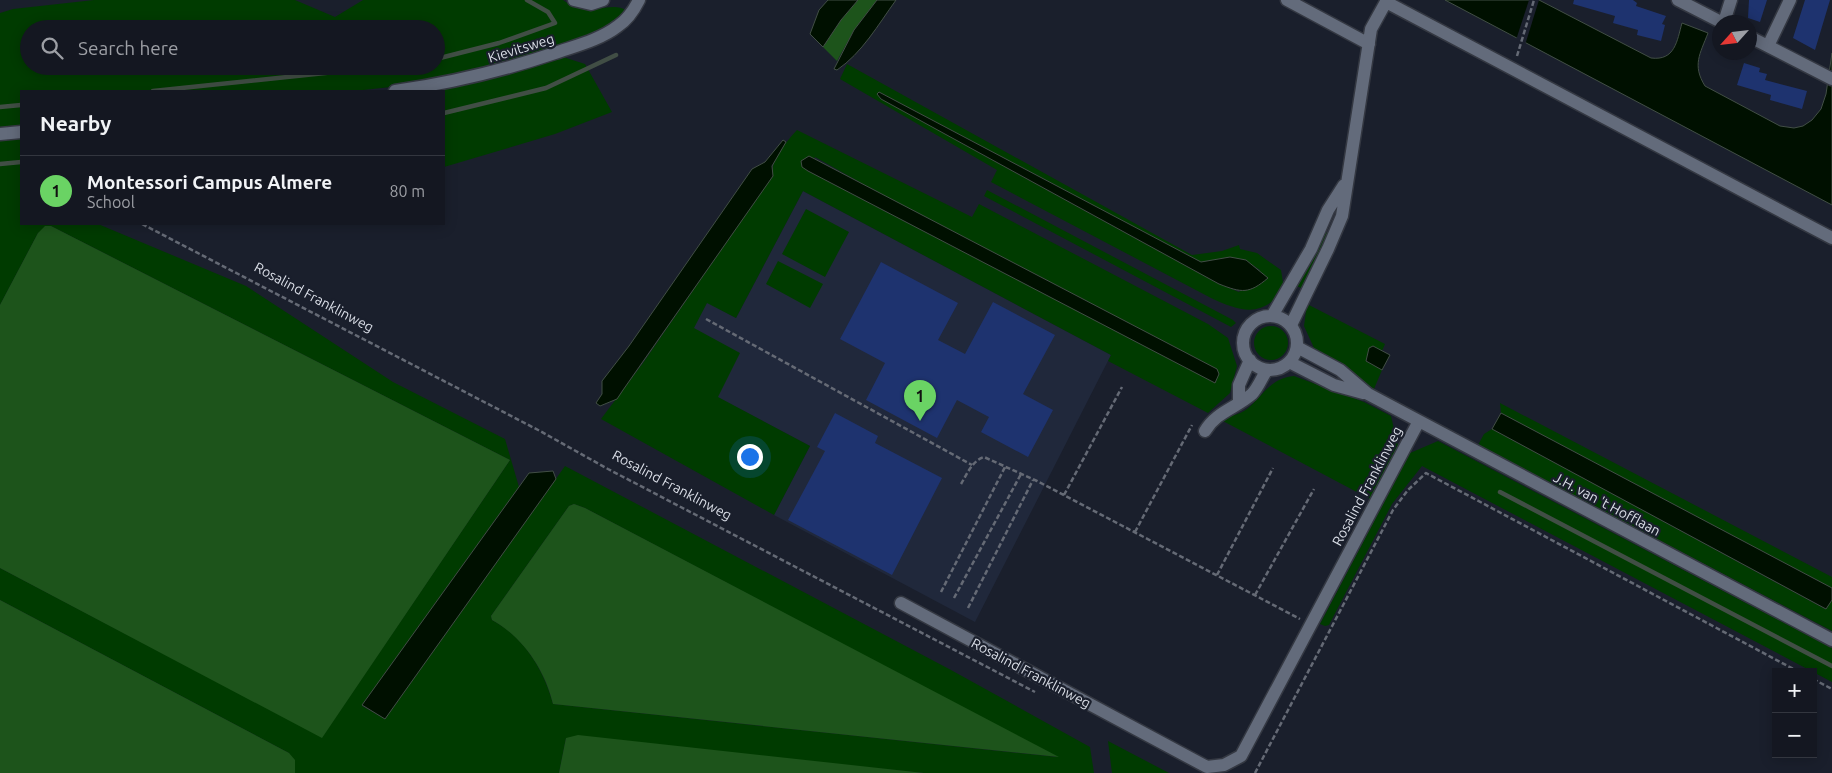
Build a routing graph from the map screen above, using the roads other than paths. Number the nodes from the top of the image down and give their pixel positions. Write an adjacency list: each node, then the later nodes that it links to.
1 (574, 0): 2 (street)
2 (603, 0)
3 (639, 0): 15 (street, Kievitsweg)
4 (1288, 0): 12 (street)
5 (1731, 0): 9 (street)
6 (1790, 0): 13 (street)
7 (1386, 1): 12 (street); 19 (street)
8 (1681, 1): 10 (street)
9 (1722, 15)
10 (1712, 17)
11 (1757, 40): 13 (street)
12 (1369, 44): 18 (street)
13 (1768, 46): 14 (street)
14 (1828, 77)
15 (403, 90)
16 (20, 132): 17 (street)
17 (0, 134)
18 (1347, 181): 20 (street); 21 (street)
19 (1832, 238)
20 (1272, 316): 21 (street); 23 (street)
21 (1291, 325): 22 (street)
22 (1297, 347): 24 (street); 26 (street, J.H. van 't Hofflaan)
23 (1250, 360): 25 (street); 27 (street)
24 (1289, 362): 25 (street); 26 (street, J.H. van 't Hofflaan)
25 (1267, 370): 27 (street)
26 (1368, 394): 28 (street, J.H. van 't Hofflaan)
27 (1238, 402): 29 (street)
28 (1419, 421): 31 (street, J.H. van 't Hofflaan); 32 (street, Rosalind Franklinweg)
29 (1205, 431)
30 (900, 603): 32 (street, Rosalind Franklinweg)
31 (1832, 640)
32 (1224, 769)

